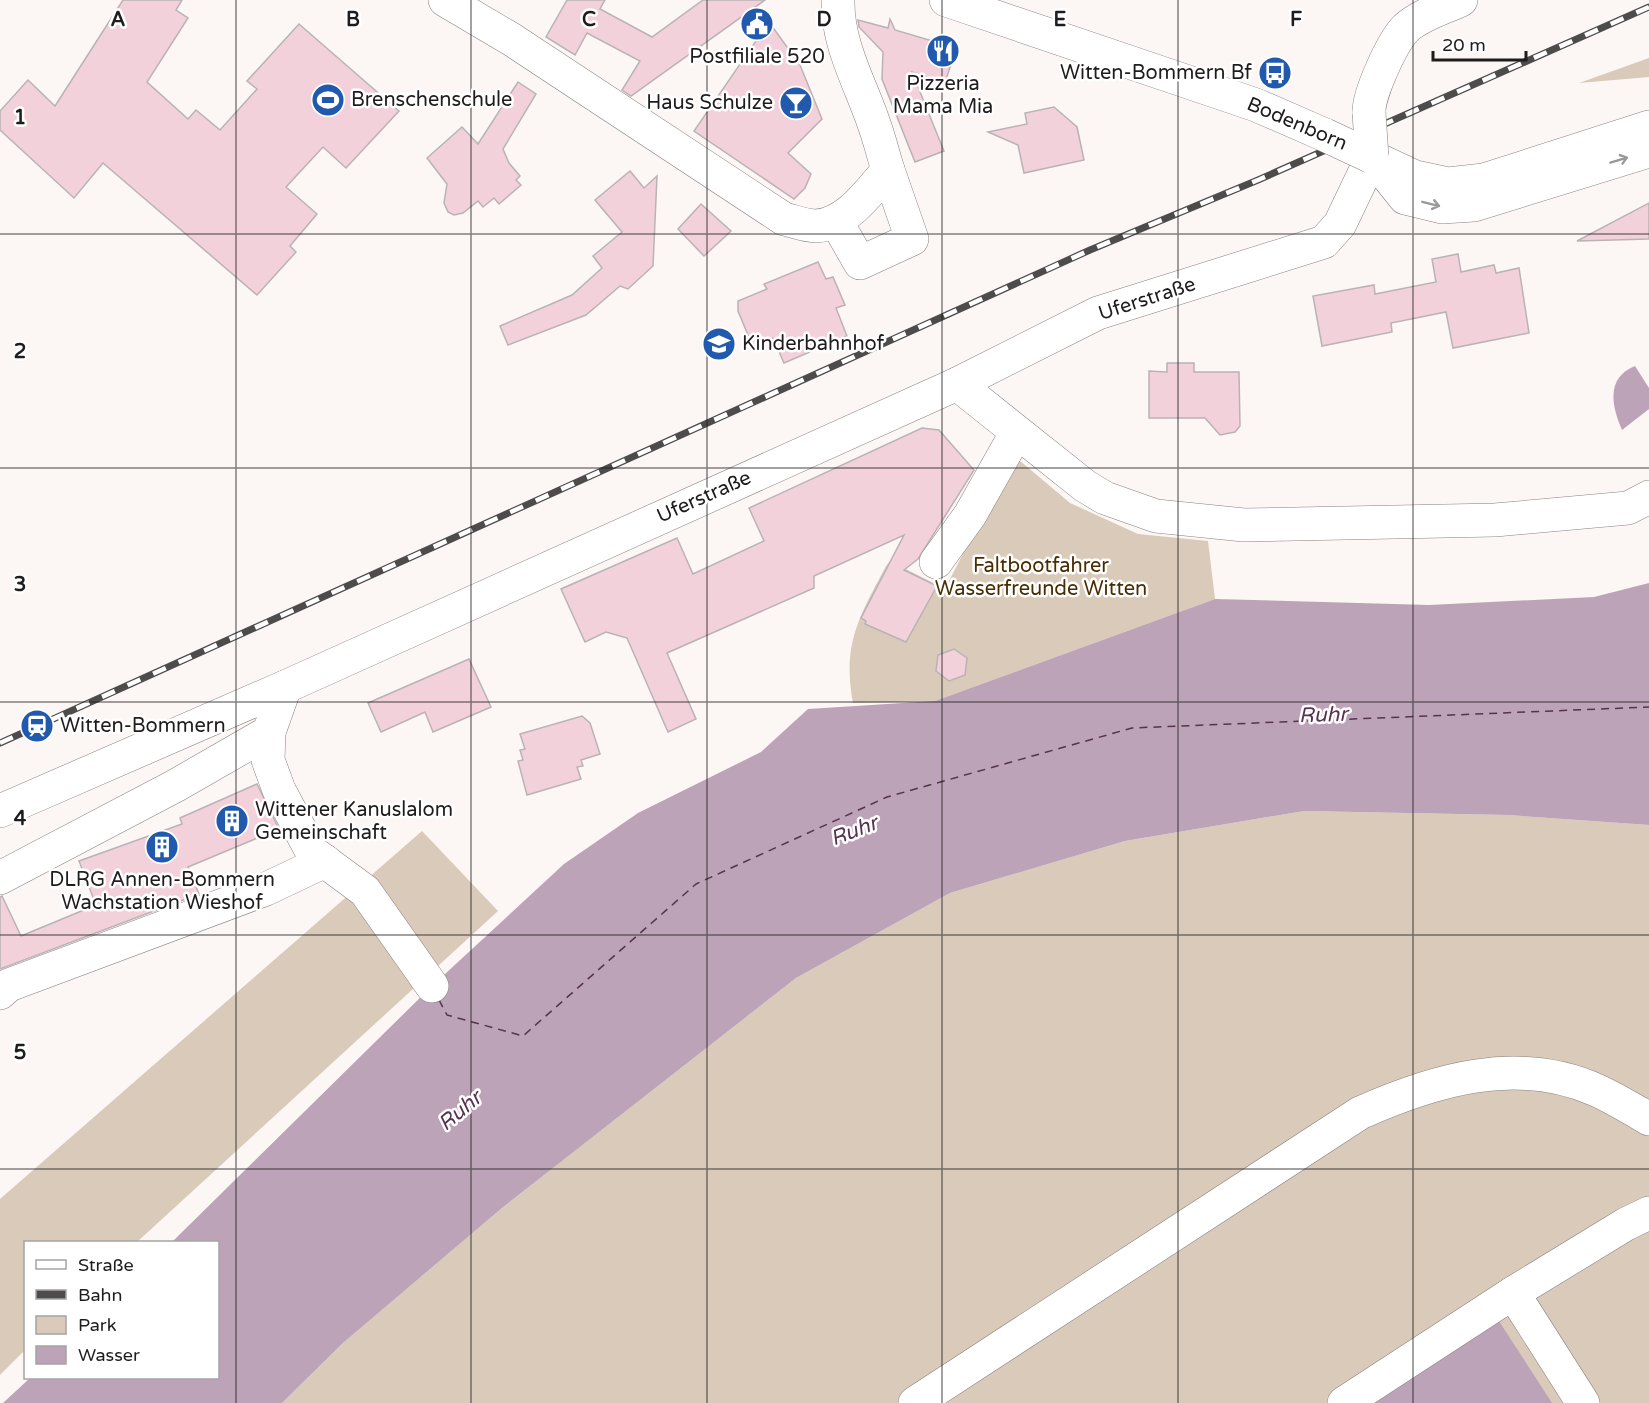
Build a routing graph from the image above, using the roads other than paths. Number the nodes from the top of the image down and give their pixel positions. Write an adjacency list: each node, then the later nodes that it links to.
1 (445, 0): 10 (street)
2 (838, 0): 9 (street)
3 (946, 0): 5 (street, Bodenborn)
4 (1461, 0): 8 (street, bridge)
5 (1003, 10): 8 (street, Bodenborn, bridge)
6 (1649, 127): 8 (street, Bodenborn)
7 (1649, 151): 8 (street, one-way to 7)
8 (1374, 167): 11 (street, Uferstraße)
9 (888, 170): 10 (street); 10 (street)
10 (826, 223)
11 (957, 384): 12 (street); 15 (street, Uferstraße)
12 (1017, 432): 13 (street); 14 (street)
13 (1649, 497)
14 (936, 562)
15 (285, 687): 16 (street); 17 (street, Uferstraße)
16 (269, 732): 18 (street); 19 (street)
17 (0, 811)
18 (325, 861): 20 (street); 21 (street)
19 (0, 878)
20 (432, 986)
21 (0, 993)
22 (1649, 1119): 25 (street)
23 (1649, 1213): 24 (street)
24 (1513, 1293): 26 (street); 27 (street)
25 (915, 1403)
26 (1344, 1403)
27 (1583, 1403)

